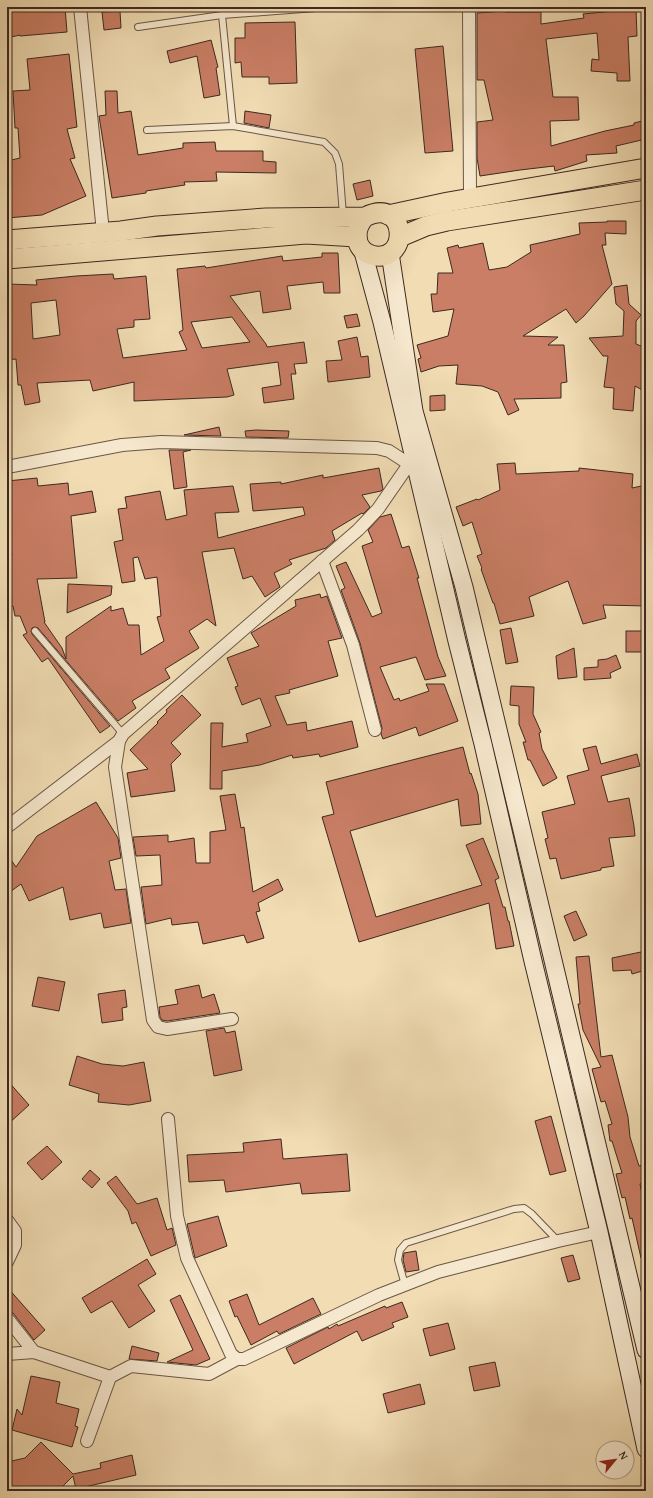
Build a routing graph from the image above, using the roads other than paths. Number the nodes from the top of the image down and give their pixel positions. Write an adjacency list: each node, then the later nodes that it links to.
1 (80, 7): 14 (street)
2 (469, 7): 10 (street)
3 (316, 8): 4 (lane)
4 (222, 15): 5 (lane); 6 (lane)
5 (138, 27)
6 (233, 126): 7 (lane); 12 (lane)
7 (147, 130)
8 (646, 168): 10 (main road)
9 (646, 190): 15 (main road)
10 (470, 198): 11 (main road)
11 (388, 215): 13 (main road); 15 (main road)
12 (343, 217): 13 (main road); 14 (main road)
13 (365, 217): 17 (main road)
14 (103, 232): 16 (main road)
15 (400, 237): 18 (main road)
16 (7, 240)
17 (359, 242): 18 (main road); 19 (main road); 20 (main road)
18 (390, 253): 27 (main road)
19 (7, 259)
20 (412, 461): 21 (street); 22 (street); 28 (main road)
21 (7, 467)
22 (322, 561): 24 (street); 25 (street)
23 (35, 632): 25 (lane)
24 (375, 730)
25 (121, 738): 26 (street); 29 (street)
26 (7, 827)
27 (552, 957): 28 (main road); 37 (main road)
28 (533, 961): 32 (main road)
29 (232, 1019)
30 (168, 1119): 40 (street)
31 (7, 1220): 34 (street)
32 (599, 1232): 33 (street); 43 (main road)
33 (558, 1241): 35 (street); 35 (lane)
34 (7, 1262)
35 (405, 1285): 40 (street)
36 (7, 1318): 38 (street)
37 (646, 1350)
38 (34, 1352): 39 (street); 41 (street)
39 (7, 1354)
40 (237, 1359): 41 (street)
41 (110, 1377): 42 (street)
42 (87, 1441)
43 (646, 1449)

